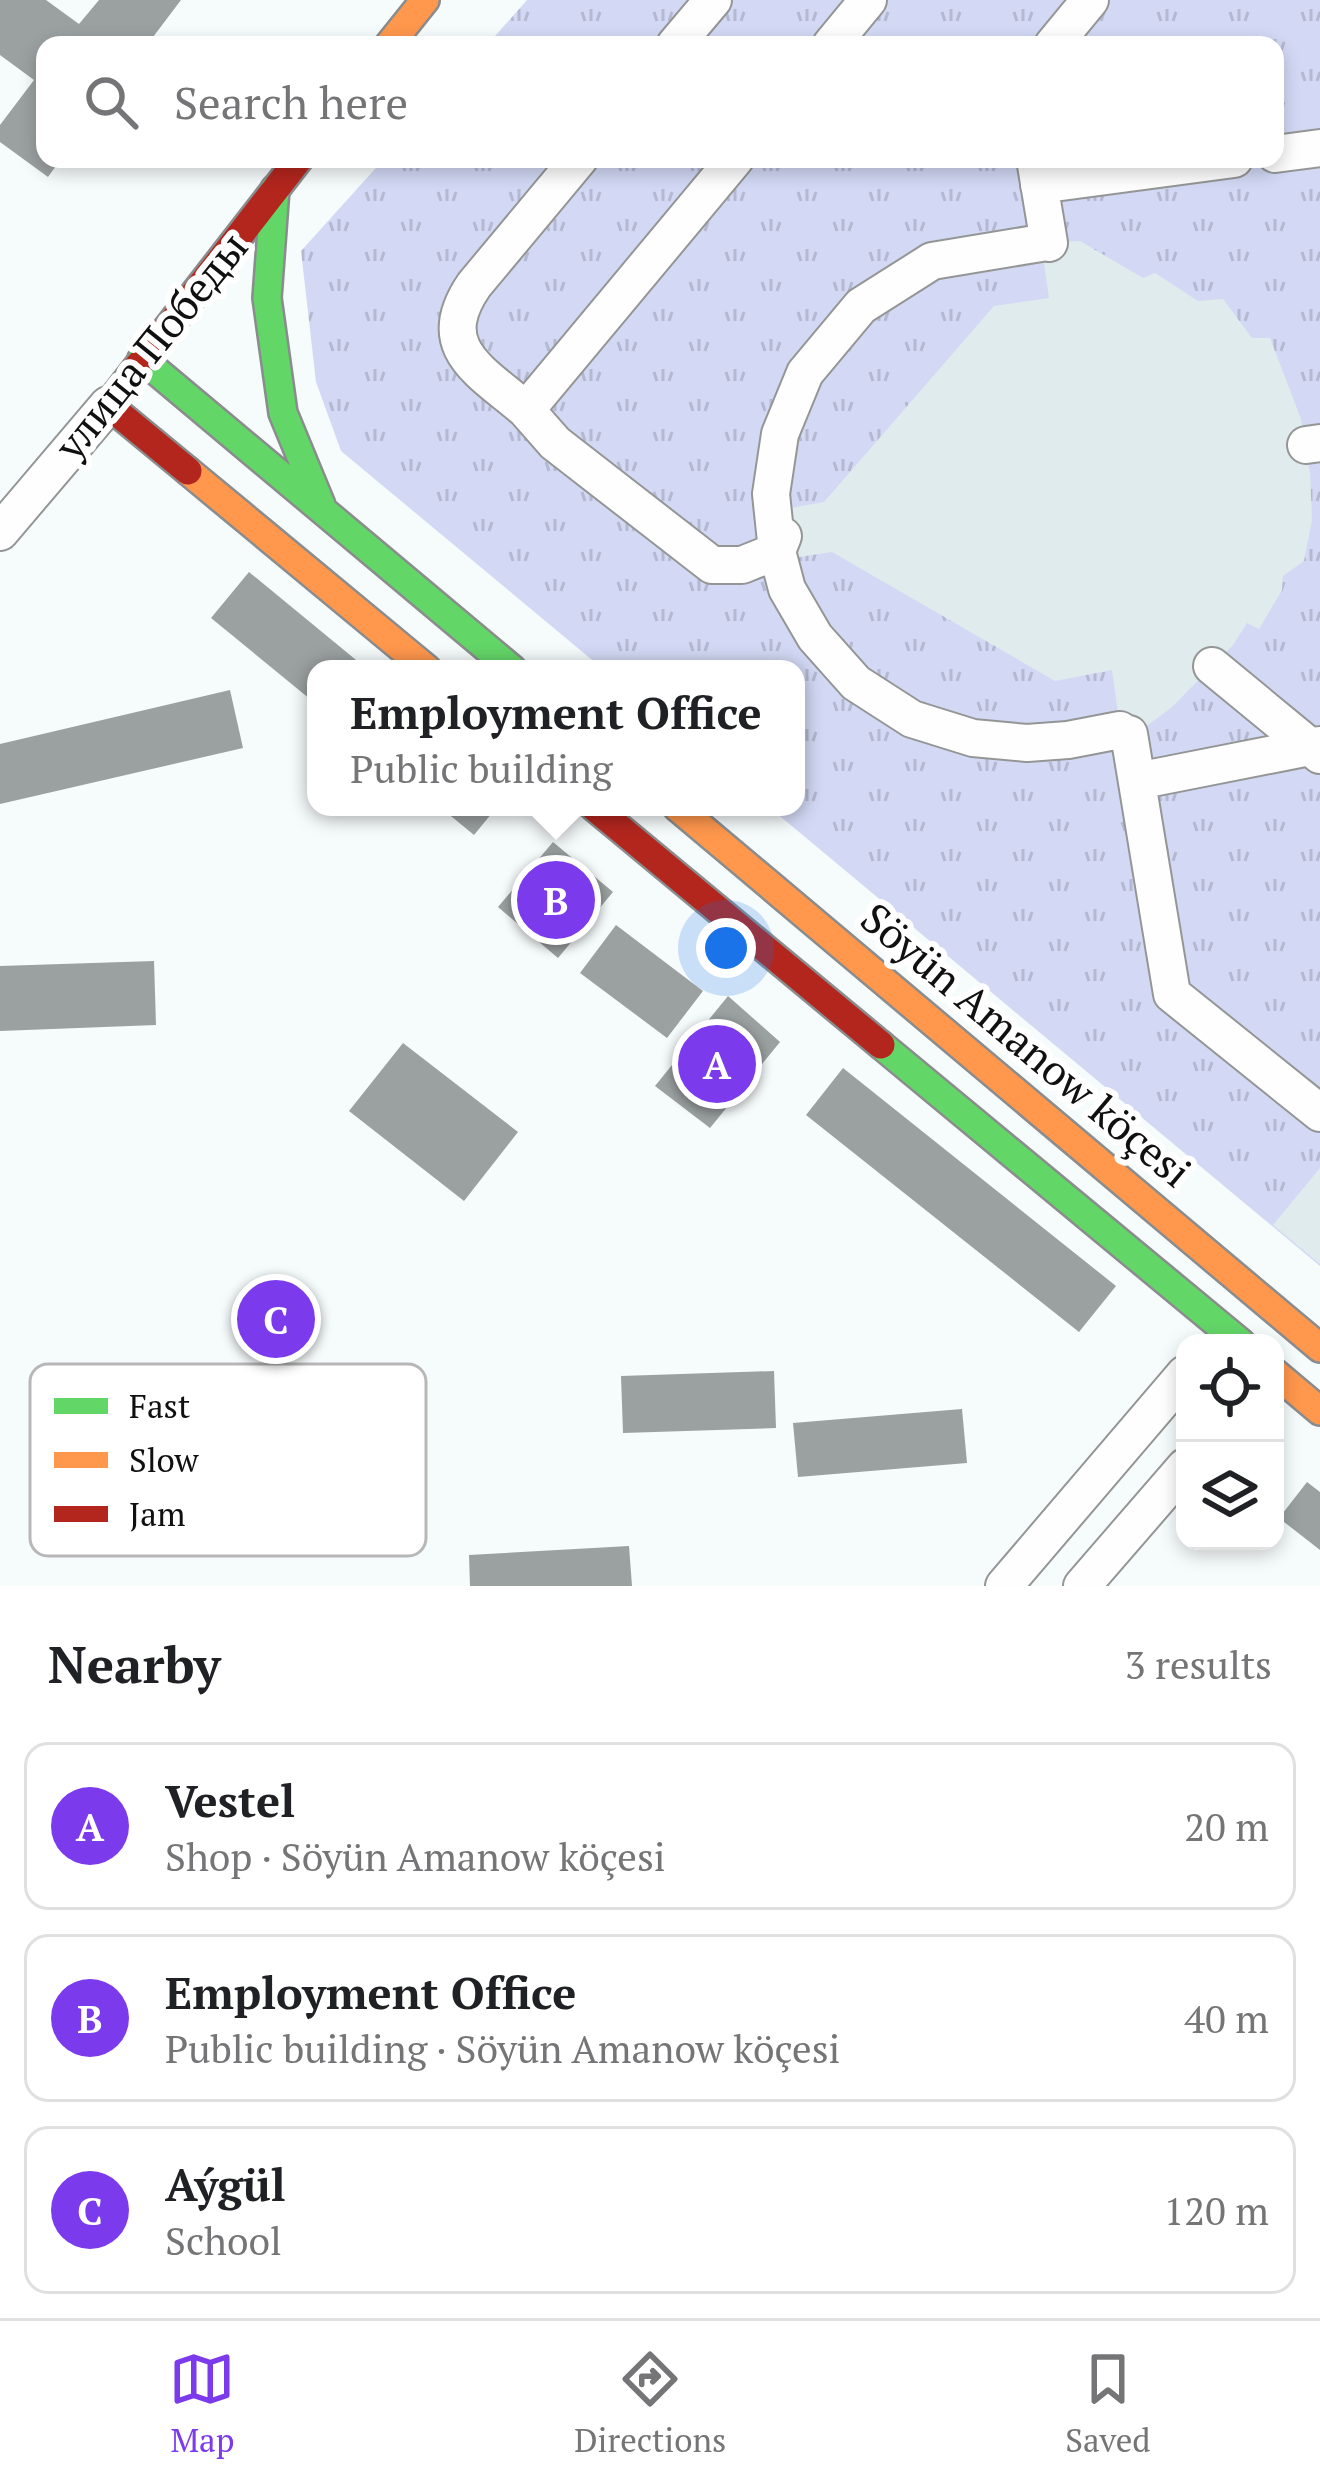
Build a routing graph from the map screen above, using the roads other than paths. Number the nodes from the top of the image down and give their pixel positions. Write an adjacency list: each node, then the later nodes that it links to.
1 (425, 0): 5 (street)
2 (713, 0): 6 (street)
3 (868, 0): 7 (street)
4 (1090, 0): 8 (street)
5 (396, 36)
6 (683, 36)
7 (838, 36)
8 (1060, 36)
9 (1320, 148): 10 (street)
10 (1284, 153)
11 (292, 168): 16 (street, улица Победы)
12 (573, 168): 19 (street)
13 (728, 168): 19 (street)
14 (1098, 168): 15 (street)
15 (1037, 172): 22 (street)
16 (275, 189): 17 (street, улица Победы); 20 (street)
17 (142, 358): 18 (street, улица Победы); 20 (street)
18 (108, 405): 21 (street, улица Победы); 23 (street)
19 (526, 410): 22 (street)
20 (323, 511): 24 (street)
21 (0, 532)
22 (780, 544): 27 (street)
23 (416, 660)
24 (501, 660)
25 (1212, 666): 26 (street)
26 (1317, 749): 27 (street)
27 (1137, 781): 30 (street)
28 (605, 816): 32 (street)
29 (687, 816): 31 (street, Söyün Amanow köçesi)
30 (1320, 1113)
31 (1254, 1292): 33 (street); 34 (street, Söyün Amanow köçesi)
32 (1221, 1334)
33 (1228, 1334)
34 (1297, 1344)
35 (1284, 1381): 37 (street)
36 (1176, 1385): 39 (street)
37 (1320, 1411)
38 (1176, 1477): 40 (street)
39 (1004, 1586)
40 (1082, 1586)

